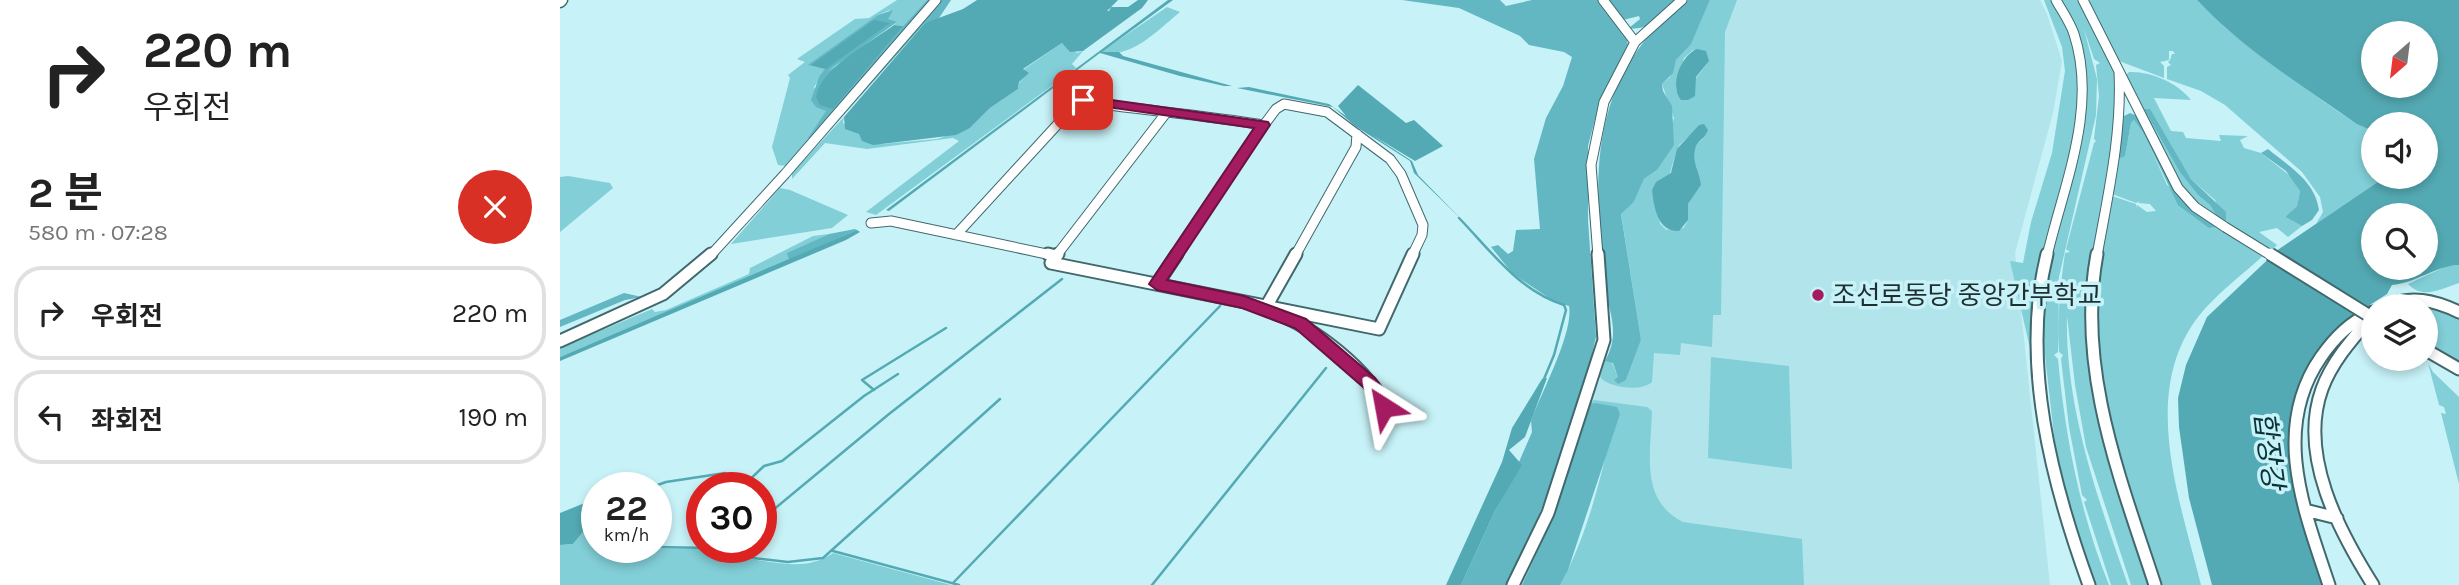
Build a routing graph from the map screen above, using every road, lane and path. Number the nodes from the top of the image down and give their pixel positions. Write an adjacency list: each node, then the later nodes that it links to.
1 (936, 0): 25 (street)
2 (1603, 0): 6 (street)
3 (1682, 0): 6 (street)
4 (2056, 0): 33 (street)
5 (2083, 0): 7 (street)
6 (1635, 42): 32 (street)
7 (2119, 72): 8 (street); 9 (street)
8 (2122, 110): 9 (street); 34 (street)
9 (2140, 112): 20 (street, bridge)
10 (1166, 113): 11 (street); 14 (street); 15 (street)
11 (1264, 125): 12 (street); 16 (street)
12 (1357, 134): 19 (street); 19 (street)
13 (871, 223): 14 (street)
14 (956, 235): 15 (street)
15 (1056, 256): 16 (street)
16 (1157, 284): 17 (street)
17 (1244, 302): 19 (street); 29 (street)
18 (2438, 304): 21 (street)
19 (1266, 307)
20 (2361, 308)
21 (2459, 312)
22 (2361, 318): 24 (street)
23 (2361, 329): 26 (street)
24 (2334, 338): 26 (street); 30 (street)
25 (560, 341)
26 (2347, 345): 31 (street)
27 (2438, 357): 28 (street)
28 (2459, 369)
29 (1384, 407)
30 (2305, 510): 31 (street); 35 (street)
31 (2337, 518): 36 (street)
32 (1513, 585)
33 (2089, 585)
34 (2155, 585)
35 (2329, 585)
36 (2373, 585)

